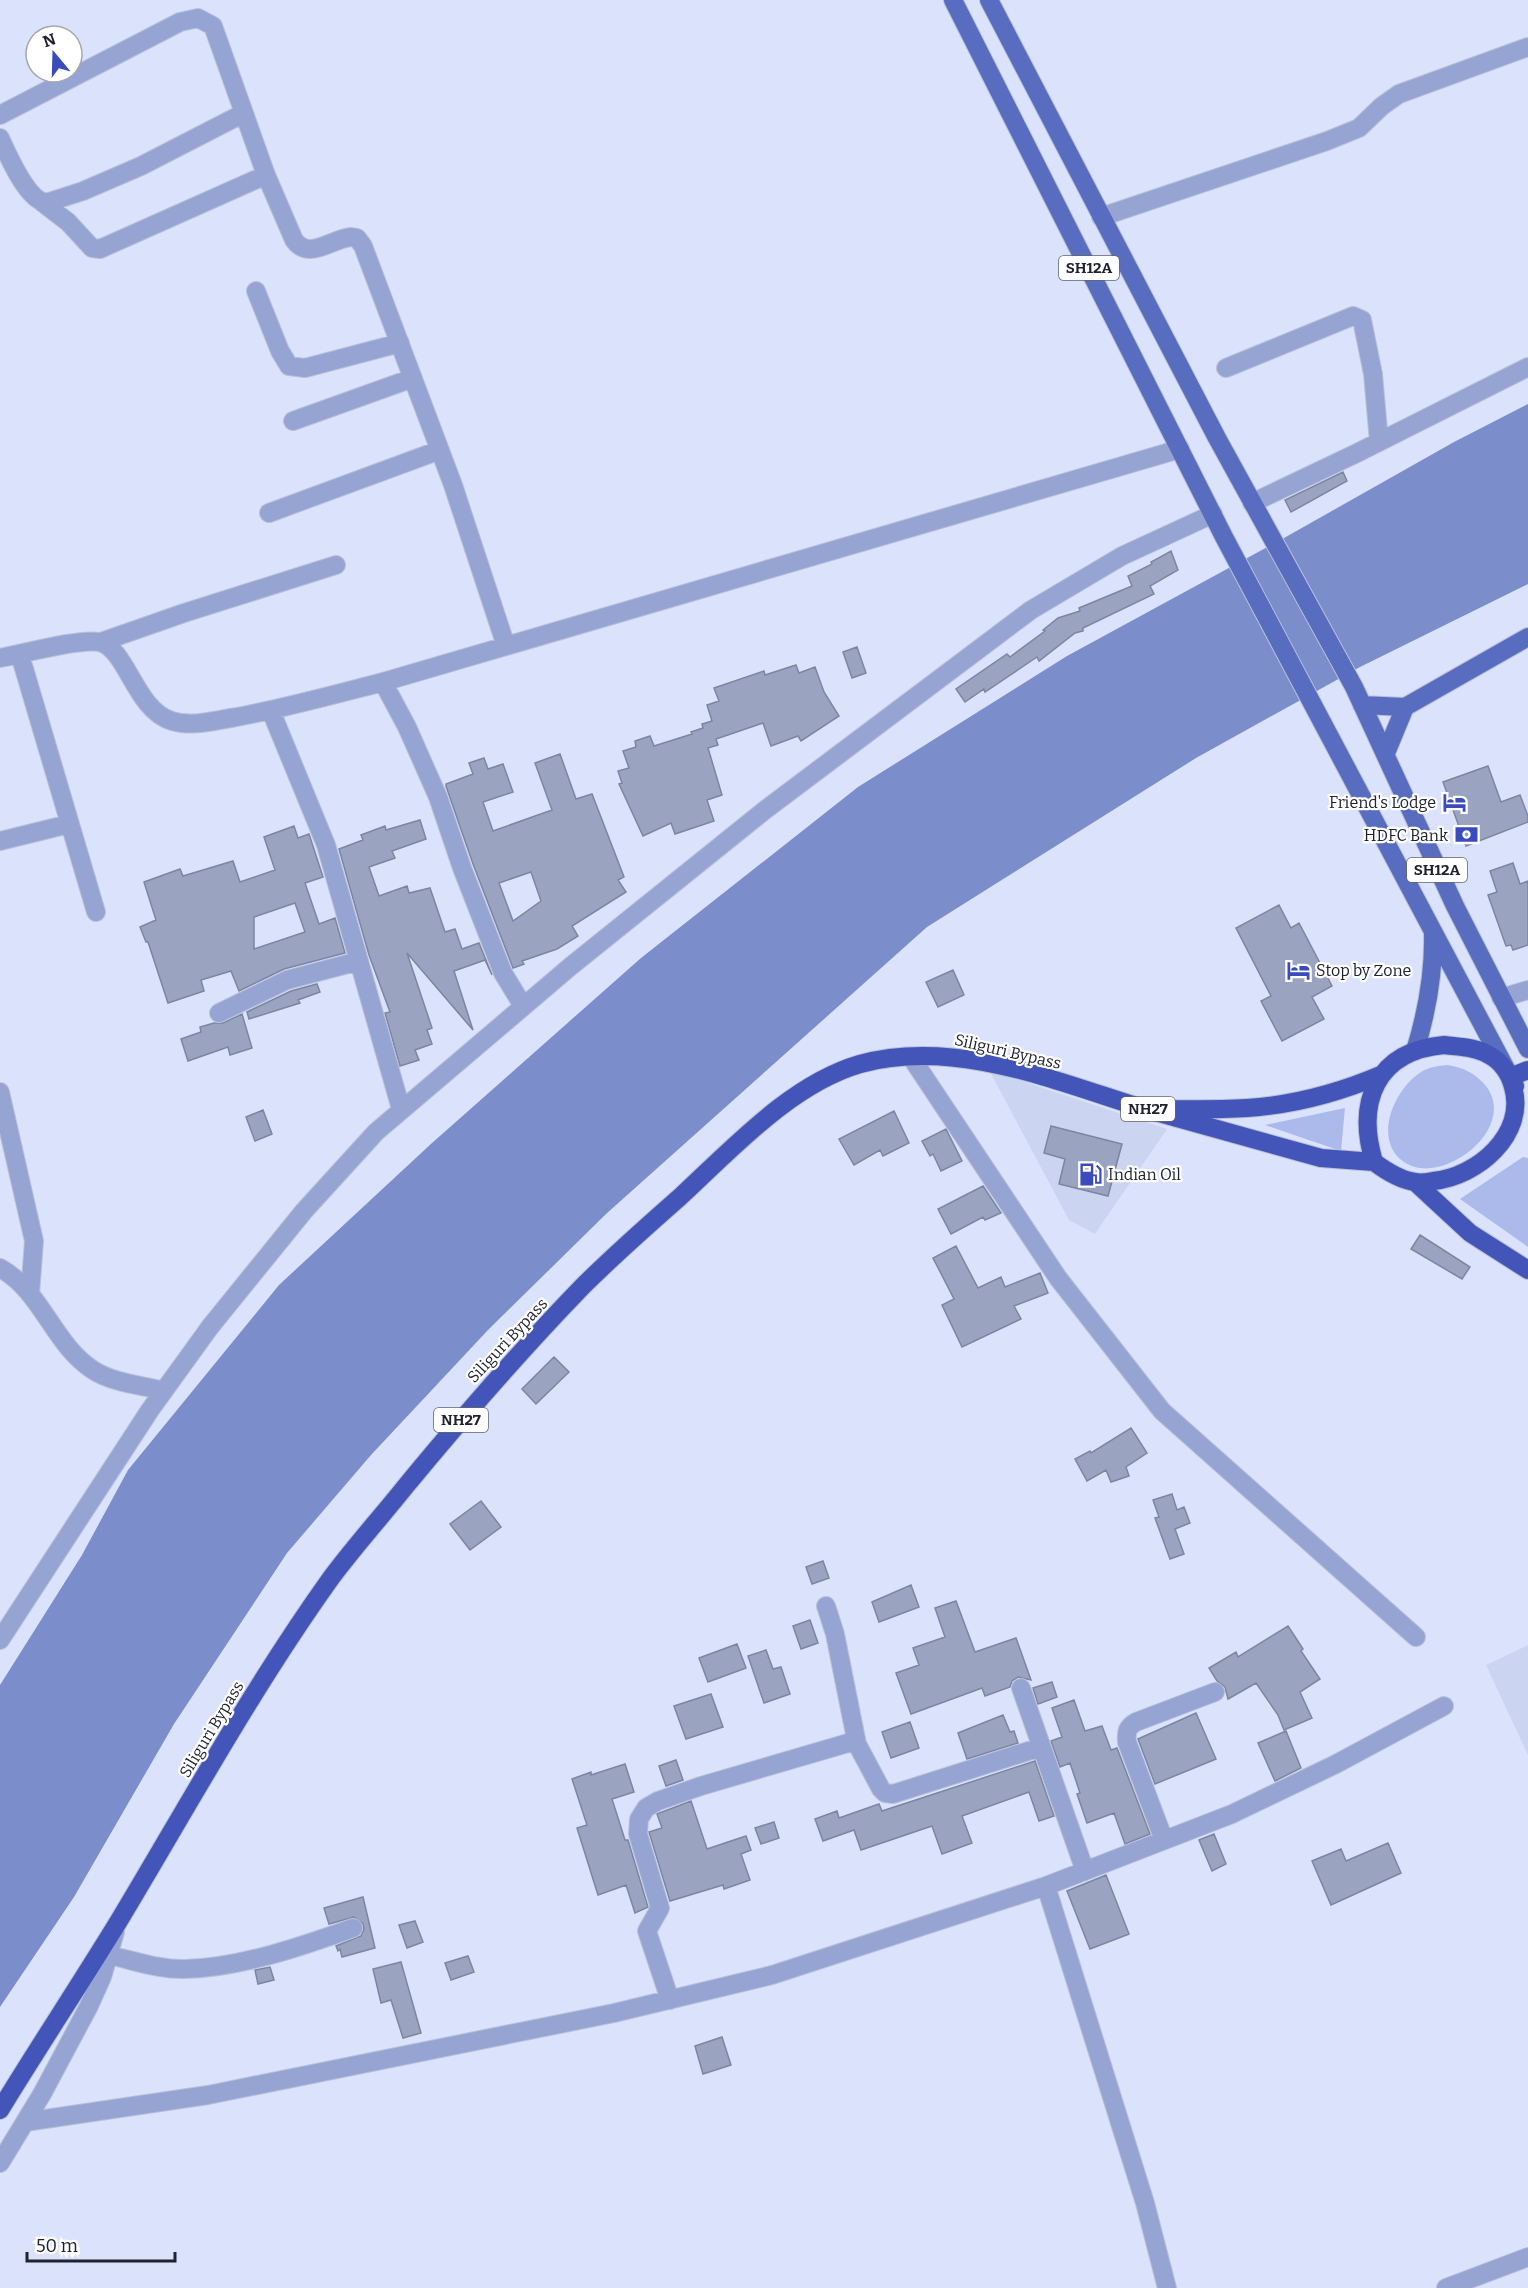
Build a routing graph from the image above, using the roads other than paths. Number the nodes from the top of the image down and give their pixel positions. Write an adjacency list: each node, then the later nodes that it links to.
1 (953, 0): 17 (main road, SH12A)
2 (989, 0): 9 (main road, SH12A)
3 (1528, 47): 9 (street)
4 (244, 113): 5 (street); 7 (street); 8 (street)
5 (0, 116)
6 (0, 138): 8 (street)
7 (266, 175): 8 (street); 11 (street)
8 (42, 202)
9 (1101, 217): 19 (main road, SH12A)
10 (256, 291): 11 (street)
11 (400, 343): 14 (street)
12 (1528, 367): 16 (street)
13 (1226, 368): 16 (street)
14 (413, 378): 15 (street); 18 (street)
15 (293, 422)
16 (1379, 442): 19 (street)
17 (1180, 449): 21 (main road, SH12A); 25 (street)
18 (440, 450): 20 (street); 25 (street)
19 (1252, 504): 29 (main road, SH12A)
20 (269, 513)
21 (1213, 514): 36 (main road, SH12A); 40 (street)
22 (336, 565): 24 (street)
23 (1528, 637): 30 (main road)
24 (101, 642): 26 (street); 31 (street)
25 (506, 646): 28 (street)
26 (20, 655): 27 (street); 33 (street)
27 (0, 658)
28 (383, 682): 31 (street); 40 (street)
29 (1362, 705): 30 (main road); 32 (main road, SH12A)
30 (1405, 707): 32 (main road)
31 (271, 711): 37 (street)
32 (1386, 753): 39 (main road, SH12A)
33 (69, 824): 34 (street); 35 (street)
34 (0, 841)
35 (96, 912)
36 (1433, 929): 43 (main road, SH12A); 47 (main road, SH12A)
37 (359, 961): 41 (street); 49 (street)
38 (1528, 990): 39 (street)
39 (1501, 998): 42 (main road, SH12A)
40 (523, 1006): 49 (street)
41 (219, 1013)
42 (1528, 1049)
43 (1415, 1051): 46 (highway, NH27); 47 (highway, NH27)
44 (911, 1057): 50 (highway, Siliguri Bypass / NH27); 59 (street); 69 (highway, Siliguri Bypass / NH27)
45 (1528, 1070): 47 (highway)
46 (1383, 1074): 50 (highway, NH27); 52 (highway, NH27)
47 (1510, 1077): 51 (highway, NH27); 53 (highway, NH27)
48 (0, 1092): 56 (street)
49 (401, 1109): 57 (street)
50 (1145, 1110): 52 (highway, NH27)
51 (1528, 1112)
52 (1374, 1162): 53 (highway, NH27)
53 (1416, 1183): 55 (highway, NH27)
54 (0, 1268): 56 (street)
55 (1528, 1270)
56 (30, 1294): 57 (street)
57 (164, 1391): 60 (street)
58 (826, 1606): 64 (street)
59 (1416, 1637)
60 (0, 1640)
61 (1021, 1688): 65 (street)
62 (1215, 1692): 66 (street)
63 (1444, 1706): 66 (street)
64 (857, 1744): 65 (street); 72 (street)
65 (1041, 1747): 67 (street)
66 (1164, 1840): 67 (street)
67 (1085, 1871): 68 (street)
68 (1046, 1886): 72 (street); 77 (street)
69 (118, 1922): 71 (street); 73 (highway, Siliguri Bypass / NH27)
70 (353, 1928): 71 (street)
71 (108, 1955): 74 (street)
72 (670, 2000): 74 (street)
73 (0, 2109)
74 (25, 2122): 75 (street)
75 (0, 2163)
76 (1528, 2257): 78 (street)
77 (1167, 2288)
78 (1446, 2288)

